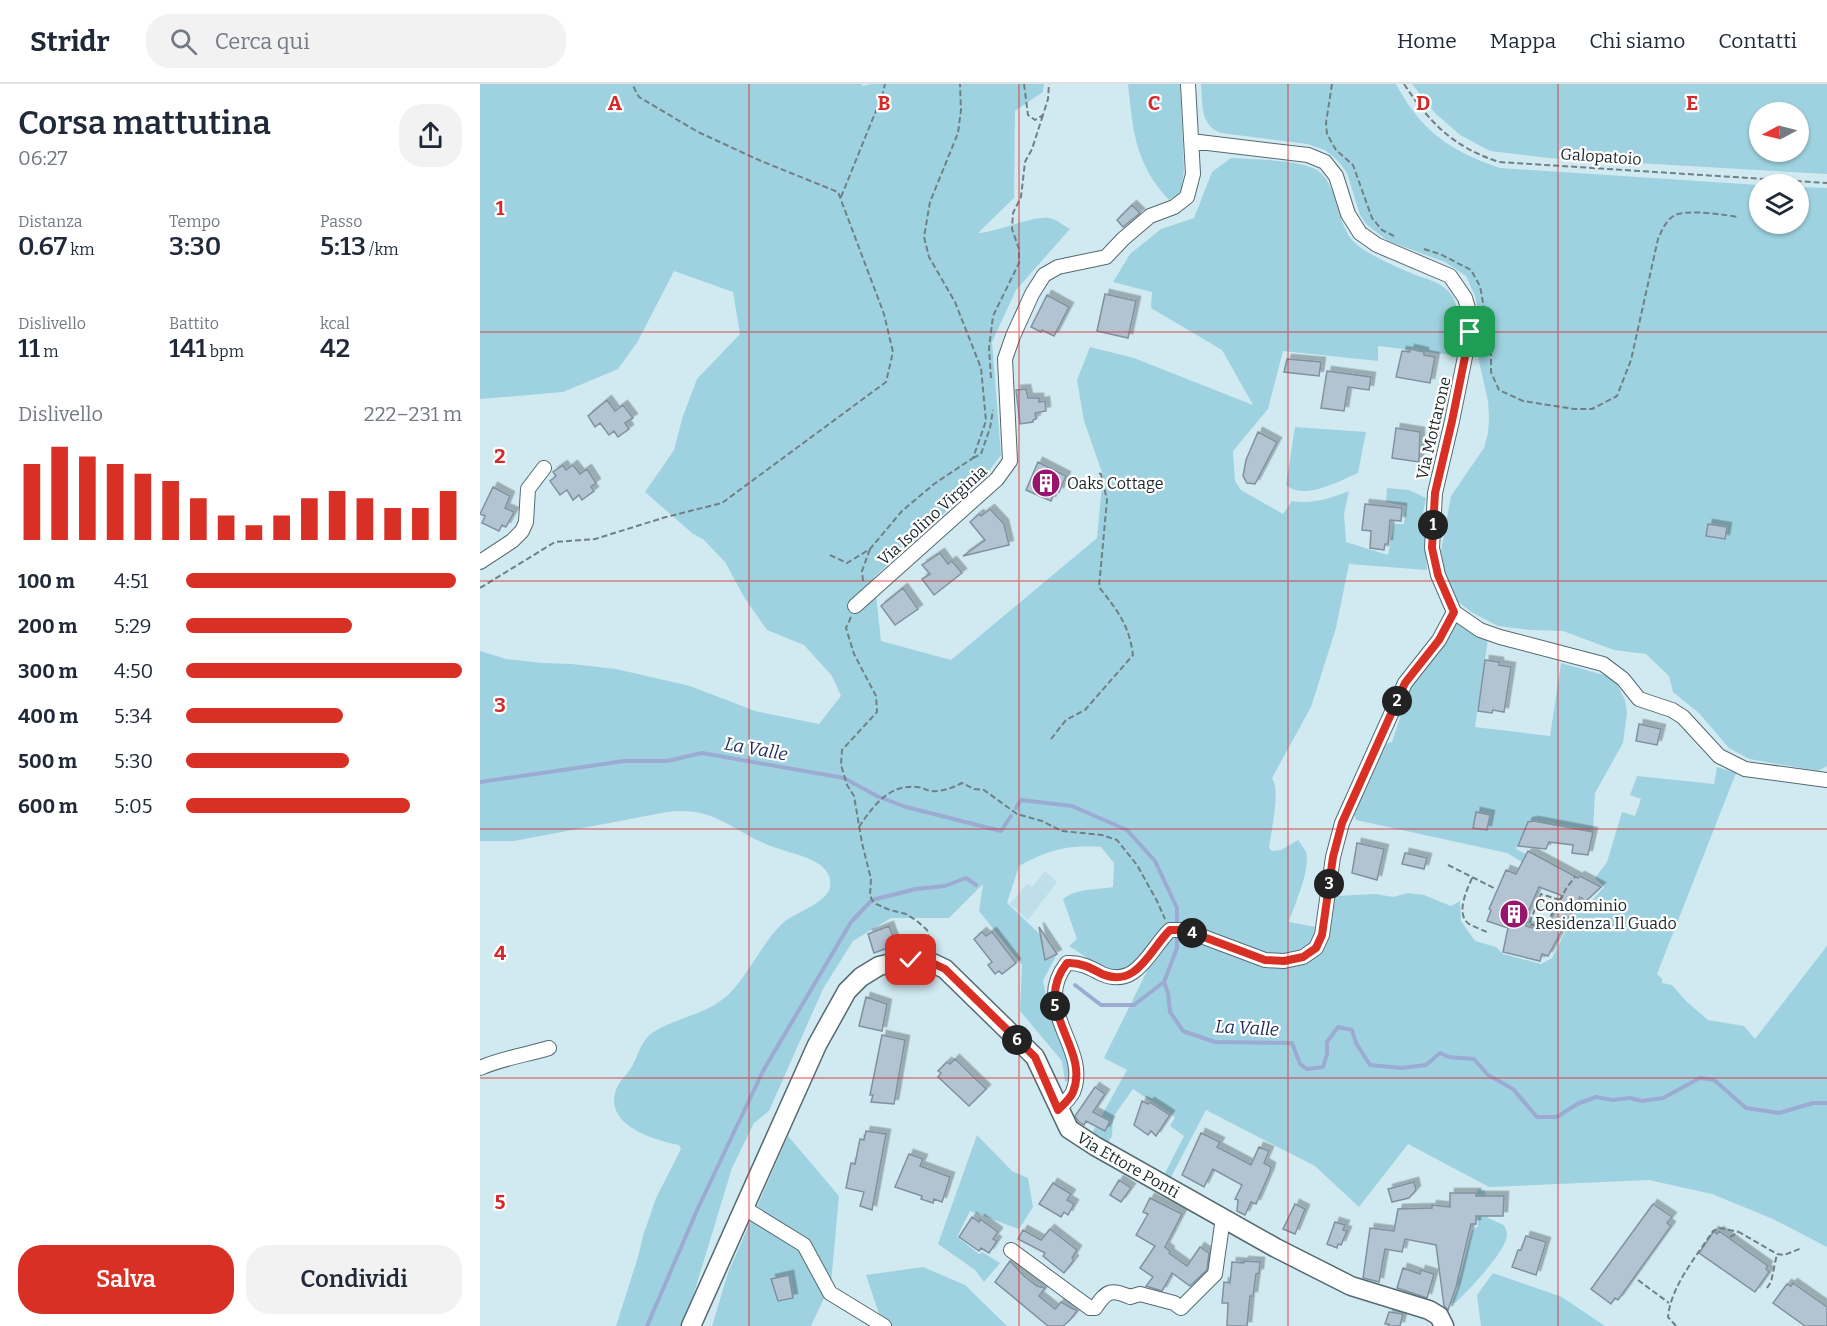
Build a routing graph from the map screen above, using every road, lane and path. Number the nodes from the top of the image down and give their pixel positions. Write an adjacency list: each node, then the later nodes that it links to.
1 (632, 84): 12 (path)
2 (885, 84): 12 (path)
3 (960, 84): 18 (path)
4 (1024, 84): 9 (path)
5 (1048, 84): 9 (path)
6 (1188, 84): 10 (street)
7 (1332, 84): 14 (path)
8 (1404, 84): 11 (path, Galopatoio)
9 (1043, 115): 16 (path)
10 (1191, 141): 25 (street, Via Isolino Virginia); 26 (street, Via Mottarone)
11 (1827, 183)
12 (841, 197): 24 (path)
13 (1739, 217): 15 (path)
14 (1401, 240)
15 (1420, 248)
16 (992, 386)
17 (993, 403): 18 (path)
18 (973, 458): 21 (path)
19 (544, 468): 23 (street)
20 (1097, 473): 28 (path)
21 (870, 549): 22 (path); 25 (path)
22 (830, 555)
23 (480, 562)
24 (480, 588)
25 (859, 602)
26 (1454, 612): 29 (street); 36 (street)
27 (848, 636): 30 (path)
28 (1051, 740)
29 (1827, 780)
30 (859, 827): 36 (path); 38 (path)
31 (1448, 865): 33 (path)
32 (1575, 877): 35 (path)
33 (1472, 878): 34 (path); 37 (path)
34 (1494, 888)
35 (1560, 900): 35 (path)
36 (1172, 931): 41 (street)
37 (1487, 932)
38 (931, 944)
39 (549, 1048): 40 (street)
40 (480, 1068)
41 (1058, 1110): 42 (street, Via Ettore Ponti); 43 (street, Via Ettore Ponti)
42 (744, 1208): 52 (street, Via Ettore Ponti); 53 (street)
43 (1223, 1218): 47 (street); 54 (street, Via Ettore Ponti)
44 (1738, 1232): 45 (path); 48 (path); 51 (path)
45 (1730, 1237)
46 (1802, 1248): 48 (path)
47 (1011, 1250)
48 (1777, 1254): 50 (path)
49 (1638, 1280): 51 (path)
50 (1767, 1288)
51 (1669, 1304): 55 (path)
52 (691, 1326)
53 (884, 1326)
54 (1444, 1326)
55 (1676, 1326)

